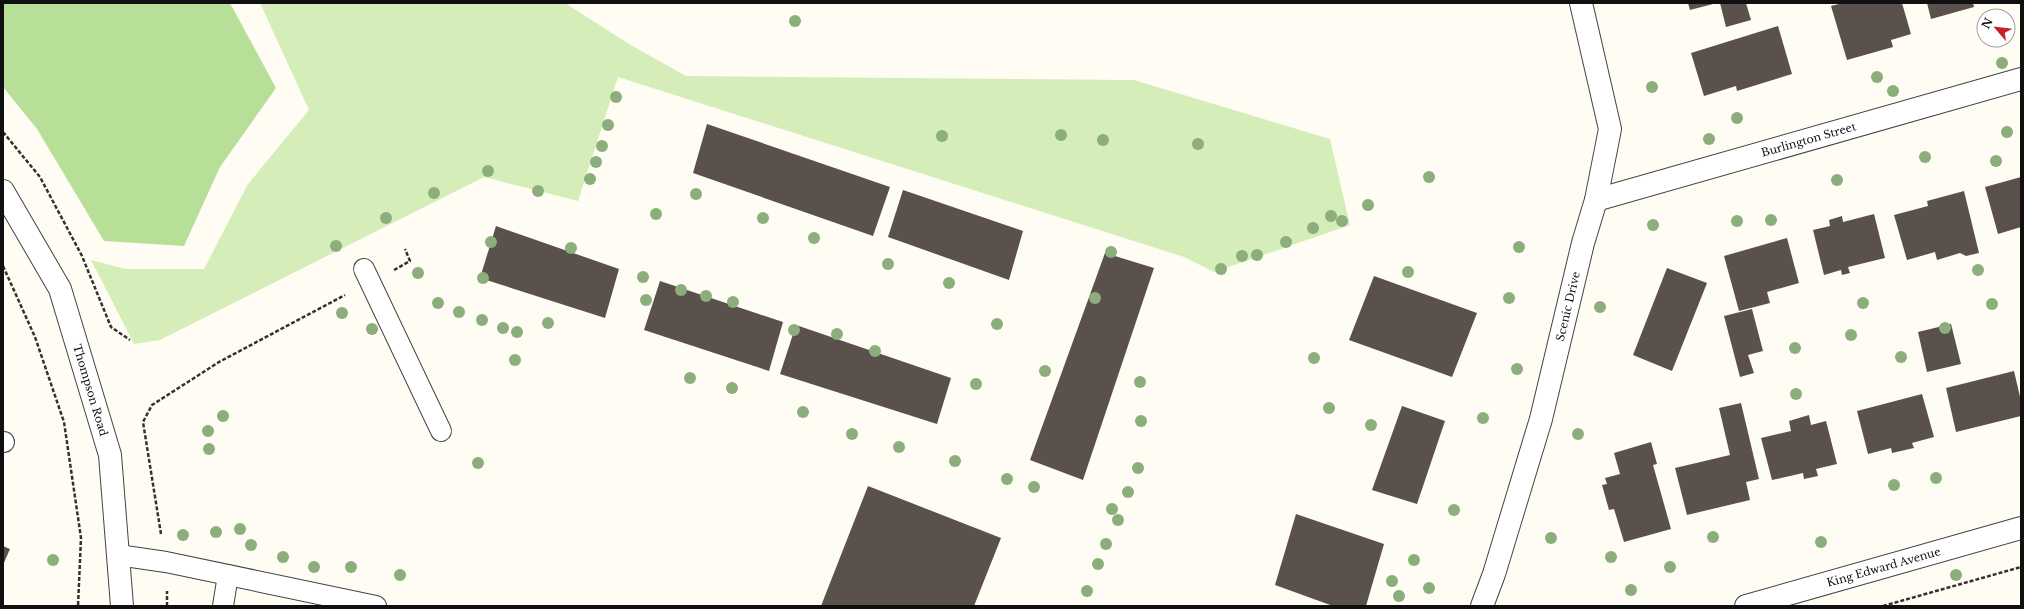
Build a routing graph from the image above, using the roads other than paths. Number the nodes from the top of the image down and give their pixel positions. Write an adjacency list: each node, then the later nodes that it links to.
1 (1581, 3): 4 (street, Scenic Drive)
2 (2021, 79): 4 (street, Burlington Street)
3 (3, 191): 8 (street, Thompson Road)
4 (1596, 200): 13 (street, Scenic Drive)
5 (367, 275): 6 (lane)
6 (441, 431)
7 (2021, 528): 14 (street, King Edward Avenue)
8 (118, 555): 9 (lane); 10 (street, Thompson Road)
9 (228, 575): 11 (lane); 12 (lane)
10 (122, 606)
11 (223, 606)
12 (376, 606)
13 (1482, 606)
14 (1746, 606)

